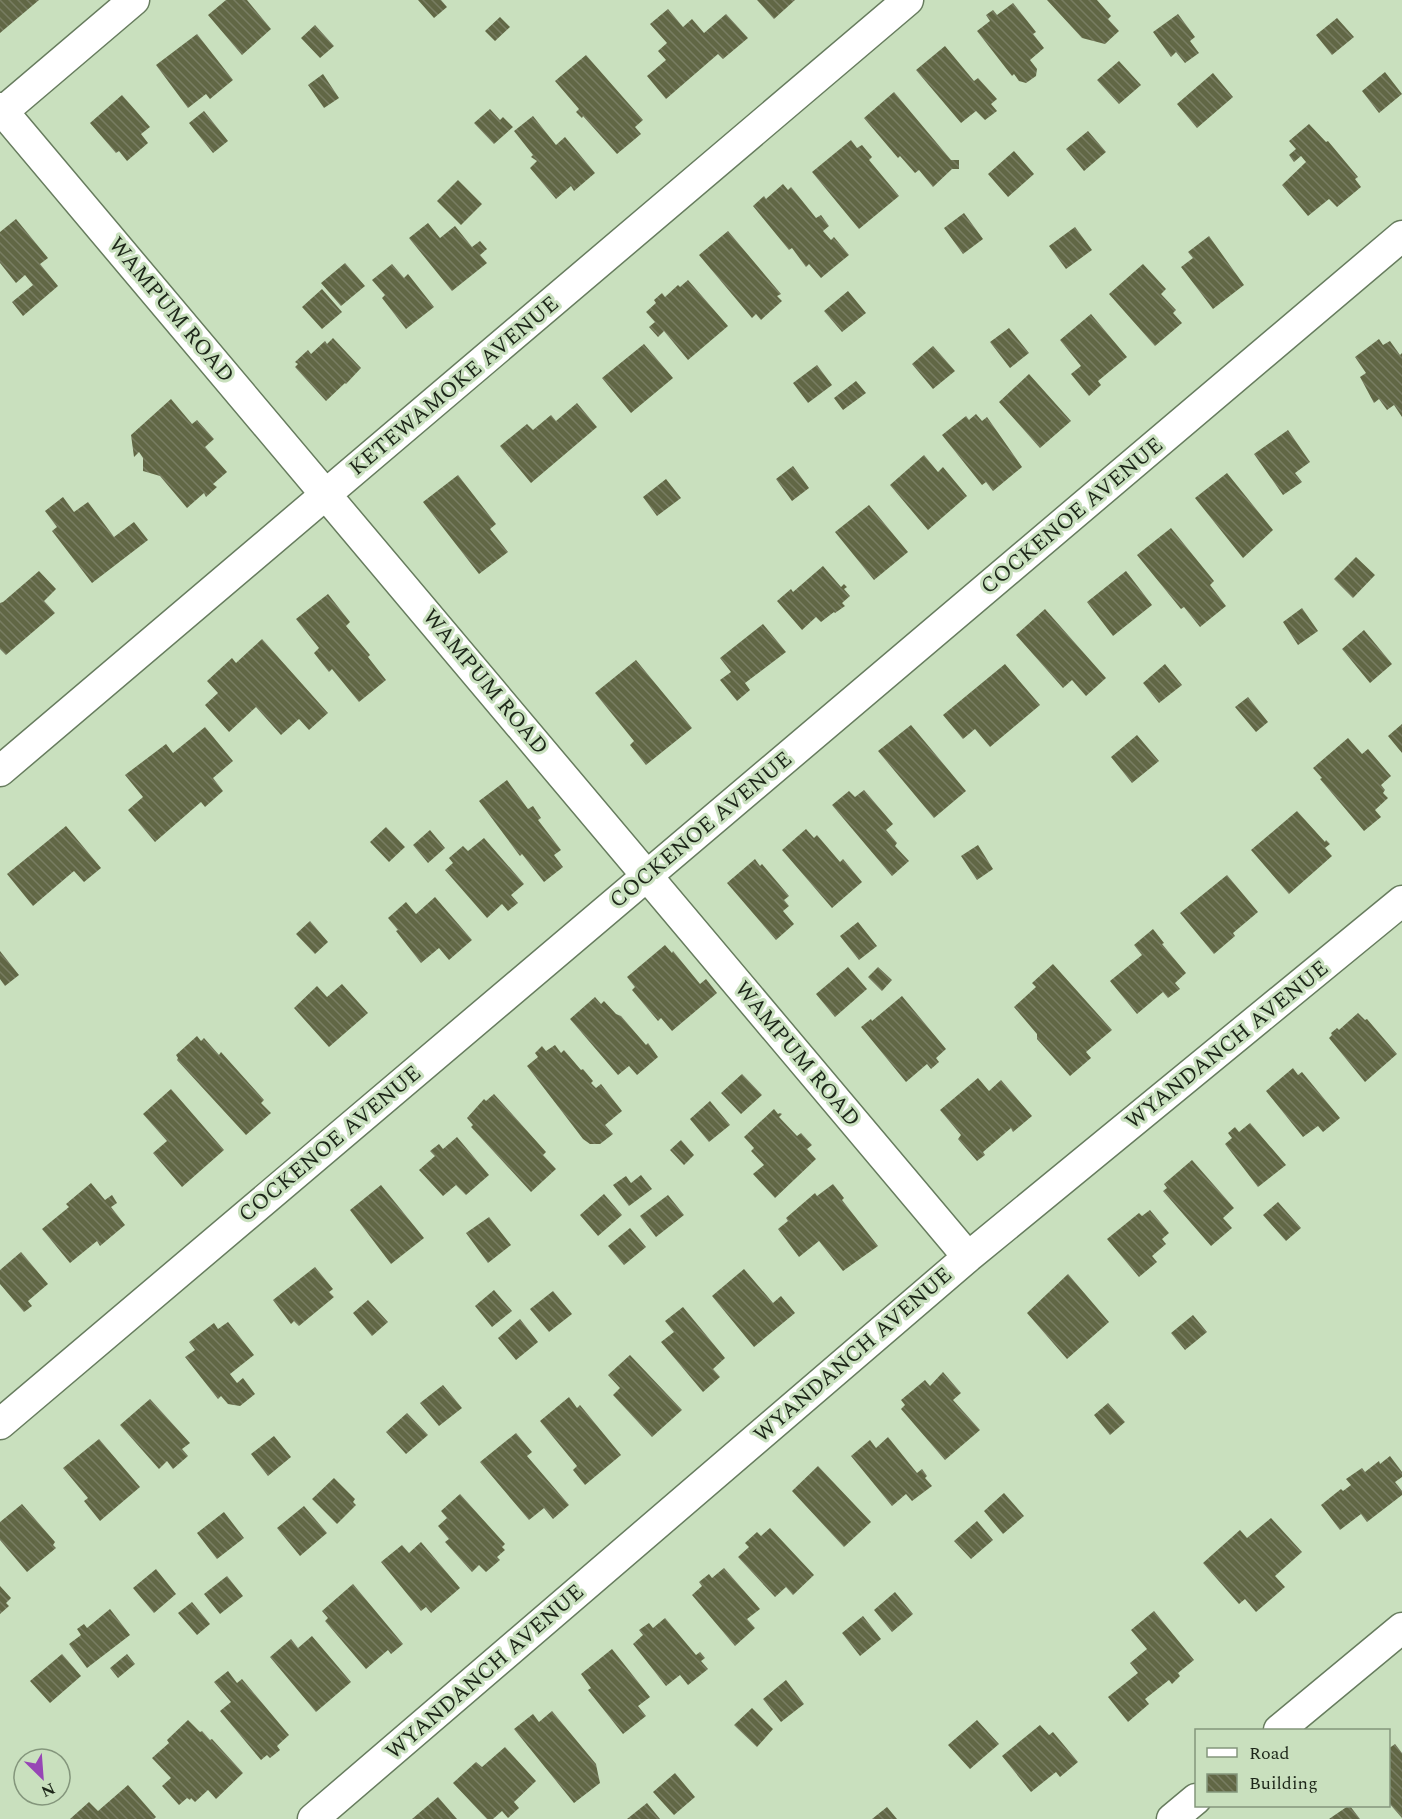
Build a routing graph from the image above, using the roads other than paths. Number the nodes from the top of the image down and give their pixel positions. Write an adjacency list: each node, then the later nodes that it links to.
1 (134, 0): 3 (street)
2 (908, 0): 5 (street, KETEWAMOKE AVENUE)
3 (1, 111): 5 (street, WAMPUM ROAD)
4 (1402, 236): 7 (street, COCKENOE AVENUE)
5 (327, 494): 6 (street, KETEWAMOKE AVENUE); 7 (street, WAMPUM ROAD)
6 (0, 771)
7 (647, 876): 9 (street, WAMPUM ROAD); 10 (street, COCKENOE AVENUE)
8 (1402, 901): 9 (street, WYANDANCH AVENUE)
9 (968, 1257): 14 (street, WYANDANCH AVENUE)
10 (0, 1424)
11 (1402, 1628): 12 (street)
12 (1281, 1729)
13 (1195, 1801): 15 (street)
14 (313, 1819)
15 (1172, 1819)

